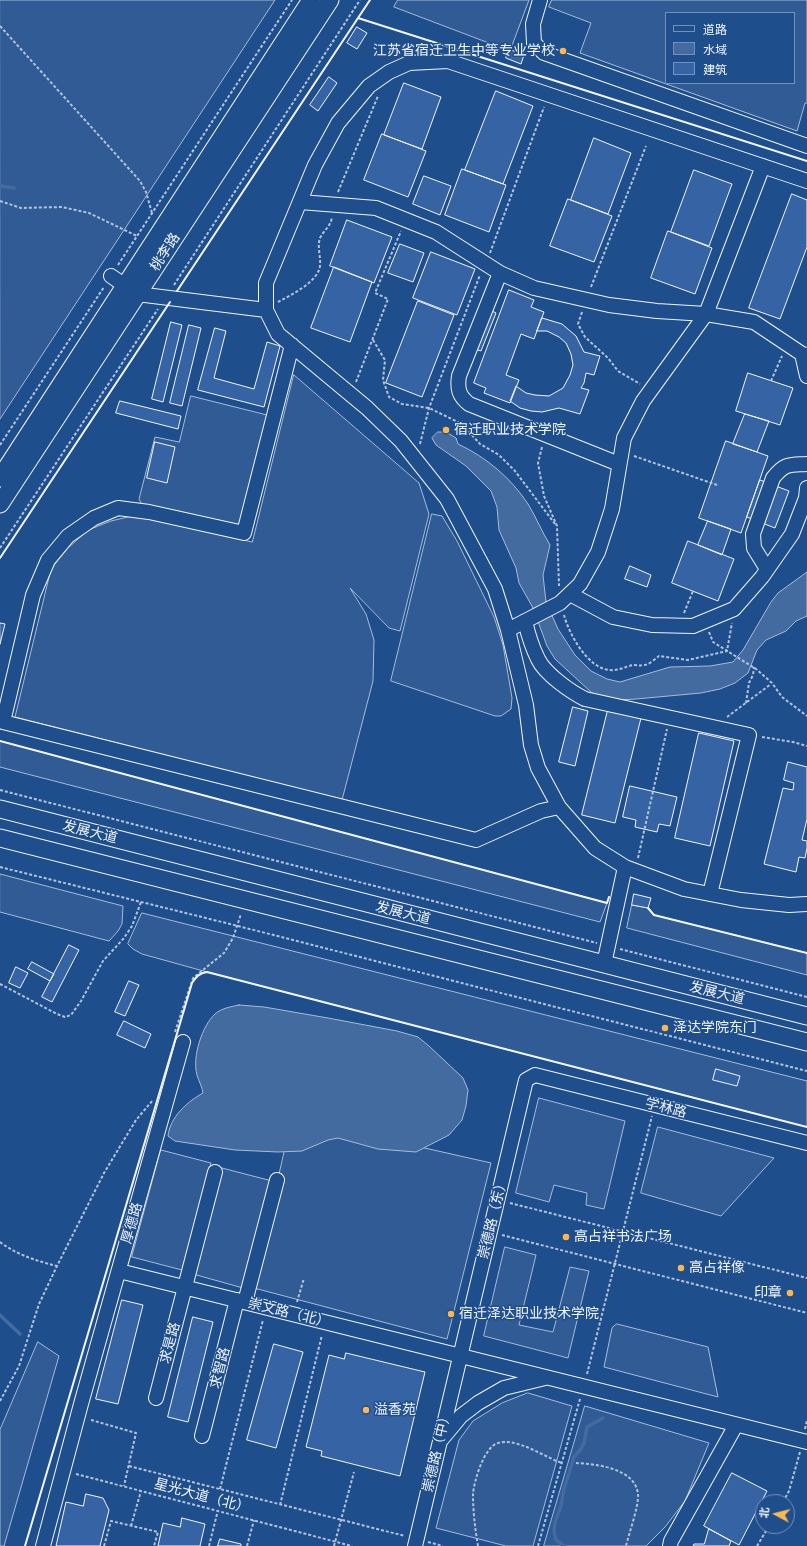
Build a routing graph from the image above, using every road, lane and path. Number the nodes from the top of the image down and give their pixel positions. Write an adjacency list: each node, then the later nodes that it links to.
1 (292, 0): 13 (path)
2 (311, 0): 18 (main road, 桃李路)
3 (330, 0): 18 (main road, 桃李路)
4 (360, 0): 19 (path)
5 (540, 0): 8 (lane)
6 (0, 26): 13 (path)
7 (646, 146): 20 (path)
8 (807, 146)
9 (763, 166): 10 (lane); 12 (lane); 22 (lane)
10 (807, 180)
11 (0, 202): 15 (path)
12 (300, 202): 14 (lane); 21 (lane)
13 (152, 213): 15 (path)
14 (406, 220): 16 (lane); 23 (path)
15 (137, 236): 17 (path)
16 (500, 273): 20 (lane); 32 (lane)
17 (111, 276): 18 (lane); 31 (path)
18 (131, 290): 19 (lane); 34 (main road, 桃李路); 37 (main road, 桃李路)
19 (166, 298): 21 (lane); 39 (path)
20 (586, 300): 22 (lane); 29 (path)
21 (266, 310): 25 (lane)
22 (706, 314): 24 (lane); 29 (lane)
23 (373, 340): 30 (path); 38 (path)
24 (787, 344): 26 (lane); 28 (path)
25 (292, 346): 30 (lane); 58 (lane)
26 (805, 354): 27 (lane)
27 (807, 376)
28 (771, 381)
29 (651, 390): 32 (lane)
30 (351, 394): 47 (lane)
31 (0, 445)
32 (620, 458): 35 (path); 42 (lane)
33 (807, 464): 40 (lane)
34 (0, 478)
35 (717, 485)
36 (807, 488): 40 (lane)
37 (0, 504)
38 (557, 526)
39 (0, 548)
40 (767, 569): 43 (lane)
41 (693, 591): 46 (path)
42 (570, 594): 44 (lane); 46 (lane)
43 (734, 609): 45 (lane); 48 (path)
44 (525, 621): 47 (lane); 53 (lane)
45 (705, 621): 46 (lane); 48 (path)
46 (680, 625)
47 (508, 630): 58 (lane)
48 (727, 651): 49 (path)
49 (754, 667): 50 (path); 51 (path)
50 (772, 683): 51 (path); 52 (path)
51 (746, 703): 54 (path)
52 (807, 716)
53 (669, 718): 54 (lane); 62 (path)
54 (713, 727): 55 (lane)
55 (749, 735): 56 (path); 63 (lane)
56 (807, 746)
57 (0, 790): 68 (path)
58 (559, 807): 62 (lane)
59 (0, 809): 69 (main road, 发展大道)
60 (0, 838): 64 (main road, 发展大道)
61 (0, 866): 65 (path)
62 (630, 869): 63 (lane); 68 (lane)
63 (710, 894): 66 (lane)
64 (244, 899): 67 (path); 74 (main road, 发展大道)
65 (142, 902): 67 (path); 70 (path)
66 (807, 904)
67 (238, 926): 73 (path); 75 (path)
68 (608, 946): 69 (lane); 71 (path)
69 (604, 964): 72 (main road, 发展大道)
70 (0, 984)
71 (807, 997)
72 (807, 1016)
73 (178, 1039): 88 (lane, 厚德路)
74 (807, 1042)
75 (807, 1071)
76 (526, 1080): 78 (lane, 学林路); 82 (lane, 崇德路（东）)
77 (156, 1096): 87 (path)
78 (654, 1105): 79 (lane, 学林路); 83 (path)
79 (807, 1143)
80 (215, 1172): 91 (lane, 求是路)
81 (277, 1180): 92 (lane, 求智路)
82 (497, 1200): 83 (path); 84 (lane, 崇德路（东）)
83 (623, 1231): 86 (path); 90 (path)
84 (489, 1232): 86 (path); 97 (lane, 崇德路（东）)
85 (0, 1242): 87 (path)
86 (615, 1264): 94 (path); 99 (path)
87 (56, 1266): 101 (path)
88 (119, 1271): 91 (lane, 崇文路（北）); 102 (lane, 厚德路)
89 (304, 1278): 95 (path)
90 (807, 1278)
91 (185, 1287): 92 (lane, 崇文路（北）); 100 (lane, 求是路)
92 (241, 1301): 93 (lane, 崇文路（北）); 104 (lane, 求智路)
93 (266, 1308): 95 (lane, 崇文路（北）); 113 (path)
94 (807, 1313)
95 (294, 1314): 96 (lane, 崇文路（北）)
96 (325, 1322): 97 (lane, 崇文路（北）); 116 (path)
97 (459, 1355): 98 (lane, 崇文路（北）); 106 (lane, 崇德路（中）)
98 (547, 1377): 99 (lane, 崇文路（北）); 106 (lane)
99 (584, 1386): 103 (lane, 崇文路（北）); 107 (path)
100 (156, 1398)
101 (0, 1401)
102 (79, 1410): 109 (path); 110 (lane, 厚德路)
103 (736, 1424): 105 (lane, 崇文路（北）); 135 (lane)
104 (202, 1436)
105 (805, 1442): 115 (path)
106 (438, 1444): 123 (lane, 崇德路（中）)
107 (562, 1463): 132 (path); 133 (path)
108 (576, 1463): 134 (path)
109 (129, 1466): 112 (path); 113 (path, 星光大道（北）)
110 (63, 1471): 112 (path, 星光大道（北）); 124 (lane, 厚德路)
111 (354, 1472): 119 (path)
112 (124, 1486): 114 (path, 星光大道（北）)
113 (220, 1489): 116 (path, 星光大道（北）)
114 (141, 1491): 117 (path, 星光大道（北）); 120 (path)
115 (787, 1494)
116 (280, 1504): 119 (path, 星光大道（北）)
117 (218, 1510): 118 (path, 星光大道（北）); 127 (path)
118 (254, 1520): 122 (path, 星光大道（北）); 128 (path)
119 (342, 1520): 122 (path); 123 (path, 星光大道（北）)
120 (131, 1526): 125 (path); 126 (path)
121 (764, 1534): 136 (path)
122 (335, 1542): 129 (path); 130 (path, 星光大道（北）)
123 (415, 1543): 131 (path, 星光大道（北）)
124 (43, 1546)
125 (104, 1546)
126 (154, 1546)
127 (209, 1546)
128 (247, 1546)
129 (334, 1546)
130 (352, 1546)
131 (443, 1546)
132 (478, 1546)
133 (538, 1546)
134 (626, 1546)
135 (670, 1546)
136 (757, 1546)

